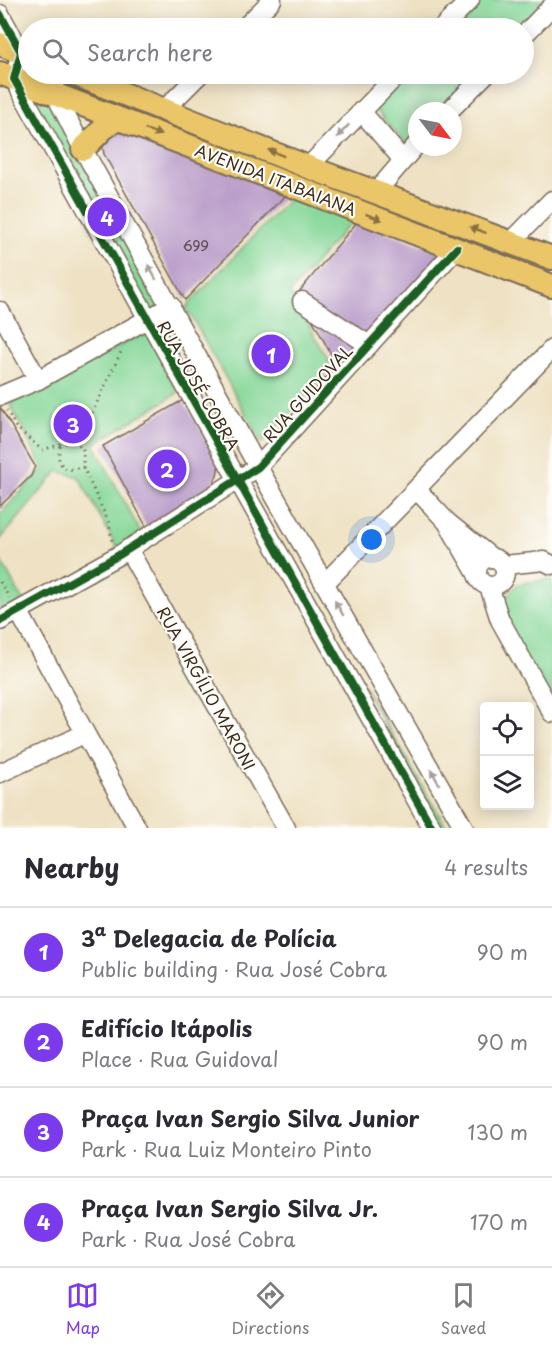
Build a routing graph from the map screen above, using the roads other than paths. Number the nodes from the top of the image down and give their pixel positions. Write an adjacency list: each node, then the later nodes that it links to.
1 (470, 0): 6 (street)
2 (263, 2): 5 (street)
3 (552, 6): 7 (street)
4 (0, 14): 8 (street)
5 (251, 18)
6 (452, 18)
7 (534, 25)
8 (16, 50): 9 (street)
9 (7, 76): 34 (street, RUA JOSÉ COBRA)
10 (27, 84): 16 (main road, AVENIDA ITABAIANA)
11 (55, 84): 16 (street, RUA JOSÉ COBRA)
12 (101, 84): 18 (main road, AVENIDA ITABAIANA)
13 (190, 84): 18 (street)
14 (388, 84): 19 (street)
15 (476, 84): 17 (street)
16 (56, 96): 20 (main road, AVENIDA ITABAIANA); 21 (street, RUA JOSÉ COBRA)
17 (458, 102)
18 (166, 108): 24 (main road, AVENIDA ITABAIANA, one-way to 18)
19 (362, 111): 23 (street); 24 (street, one-way to 24)
20 (117, 119): 21 (main road); 28 (main road, AVENIDA ITABAIANA, one-way to 28)
21 (83, 149): 32 (street, RUA JOSÉ COBRA, one-way to 21)
22 (408, 153): 23 (street)
23 (402, 159): 25 (street)
24 (308, 167): 25 (main road, AVENIDA ITABAIANA)
25 (377, 191): 27 (main road, AVENIDA ITABAIANA, one-way to 25)
26 (552, 200): 27 (street)
27 (510, 243): 29 (main road, AVENIDA ITABAIANA)
28 (457, 248): 30 (main road, AVENIDA ITABAIANA); 35 (street, RUA GUIDOVAL)
29 (552, 258)
30 (552, 286)
31 (302, 301): 35 (street)
32 (171, 306): 34 (street); 39 (street, RUA JOSÉ COBRA)
33 (0, 311): 37 (street)
34 (146, 320): 37 (street); 40 (street, RUA JOSÉ COBRA)
35 (369, 345): 39 (street, RUA GUIDOVAL)
36 (552, 349): 41 (street)
37 (38, 380): 38 (street)
38 (3, 402)
39 (258, 467): 40 (street, RUA GUIDOVAL); 47 (street, RUA JOSÉ COBRA)
40 (238, 479): 43 (street, RUA GUIDOVAL); 55 (street, RUA JOSÉ COBRA)
41 (417, 490): 42 (street); 47 (street)
42 (447, 522): 45 (street); 46 (street)
43 (124, 552): 48 (street, RUA GUIDOVAL); 54 (street, RUA VIRGÍLIO MARONI)
44 (549, 559): 45 (street)
45 (498, 561): 46 (street); 46 (street)
46 (483, 580): 50 (street)
47 (325, 583): 56 (street, RUA JOSÉ COBRA, one-way to 47)
48 (19, 612): 49 (street, RUA GUIDOVAL); 51 (street)
49 (0, 621)
50 (552, 713)
51 (84, 734): 52 (street); 53 (street)
52 (0, 773)
53 (138, 828)
54 (286, 828)
55 (432, 828)
56 (464, 828)

